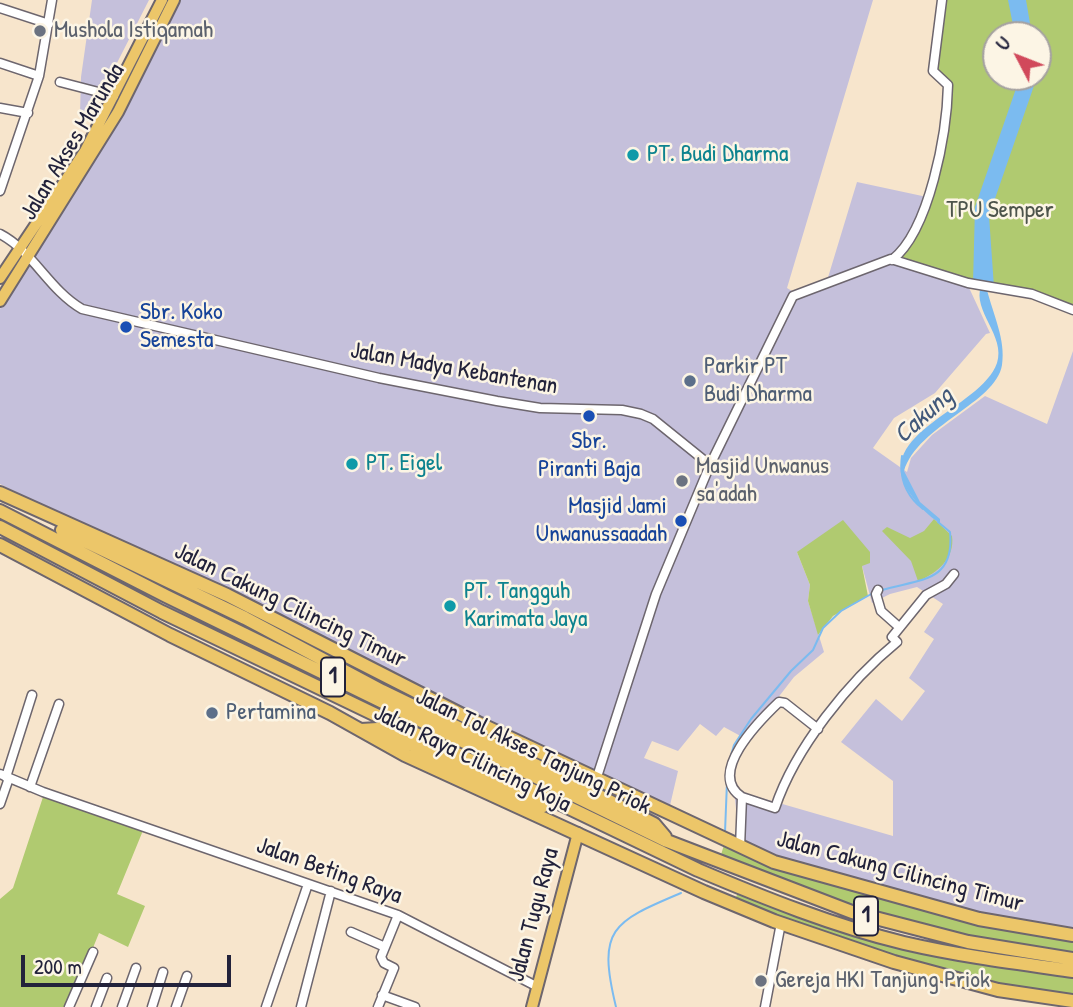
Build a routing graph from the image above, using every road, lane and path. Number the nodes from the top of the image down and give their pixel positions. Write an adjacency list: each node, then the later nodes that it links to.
1 (52, 0): 6 (street)
2 (162, 0): 10 (main road, Jalan Akses Marunda)
3 (174, 0): 17 (main road, Jalan Akses Marunda)
4 (942, 0): 18 (street)
5 (0, 8): 6 (street)
6 (49, 24): 8 (street)
7 (0, 63): 8 (street)
8 (39, 76): 12 (street)
9 (60, 82): 10 (street)
10 (114, 96): 16 (main road, Jalan Akses Marunda)
11 (0, 108): 12 (street)
12 (28, 113): 13 (street)
13 (3, 174): 14 (street)
14 (0, 191)
15 (0, 234): 16 (street, Jalan Madya Kebantenan)
16 (20, 248): 17 (street, Jalan Madya Kebantenan); 19 (main road, Jalan Akses Marunda)
17 (29, 257): 20 (main road, Jalan Akses Marunda); 22 (street, Jalan Madya Kebantenan)
18 (892, 260): 21 (street); 22 (street)
19 (0, 278)
20 (0, 301)
21 (1073, 310)
22 (710, 465): 36 (street)
23 (0, 493): 24 (highway, Jalan Cakung Cilincing Timur)
24 (31, 509): 36 (highway, Jalan Cakung Cilincing Timur); 42 (highway)
25 (0, 511): 42 (highway, Jalan Tol Akses Tanjung Priok / 1)
26 (0, 527): 40 (highway, Jalan Tol Akses Tanjung Priok / 1)
27 (0, 545): 34 (highway, Jalan Raya Cilincing Koja)
28 (954, 574): 30 (street)
29 (878, 590): 30 (street)
30 (899, 626): 33 (street)
31 (32, 695): 35 (street)
32 (59, 704): 37 (street)
33 (818, 729): 38 (street); 38 (street)
34 (361, 730): 40 (highway); 41 (highway, Jalan Raya Cilincing Koja)
35 (5, 776): 37 (street, Jalan Beting Raya); 39 (street)
36 (596, 780): 43 (highway, Jalan Cakung Cilincing Timur)
37 (30, 787): 44 (street, Jalan Beting Raya)
38 (742, 797): 43 (street)
39 (0, 804)
40 (583, 816): 54 (highway, Jalan Tol Akses Tanjung Priok / 1)
41 (578, 833): 47 (highway, Jalan Raya Cilincing Koja); 58 (main road, Jalan Tugu Raya)
42 (667, 841): 52 (highway, Jalan Tol Akses Tanjung Priok / 1)
43 (738, 846): 49 (highway, Jalan Cakung Cilincing Timur)
44 (308, 884): 45 (street, Jalan Beting Raya); 66 (street)
45 (331, 891): 46 (street, Jalan Beting Raya); 67 (street)
46 (398, 915): 50 (street); 58 (street, Jalan Beting Raya)
47 (780, 923): 60 (highway, Jalan Raya Cilincing Koja); 71 (street)
48 (351, 932): 50 (street)
49 (1073, 935)
50 (384, 947): 59 (street)
51 (93, 952): 61 (street)
52 (1073, 959)
53 (136, 968): 63 (street)
54 (1073, 971)
55 (163, 972): 64 (street)
56 (187, 976): 65 (street)
57 (107, 978): 62 (street)
58 (536, 986): 70 (main road, Jalan Tugu Raya)
59 (382, 995): 68 (street); 69 (street)
60 (1073, 1001)
61 (69, 1007)
62 (96, 1007)
63 (122, 1007)
64 (152, 1007)
65 (176, 1007)
66 (265, 1007)
67 (301, 1007)
68 (378, 1007)
69 (415, 1007)
70 (532, 1007)
71 (765, 1007)

